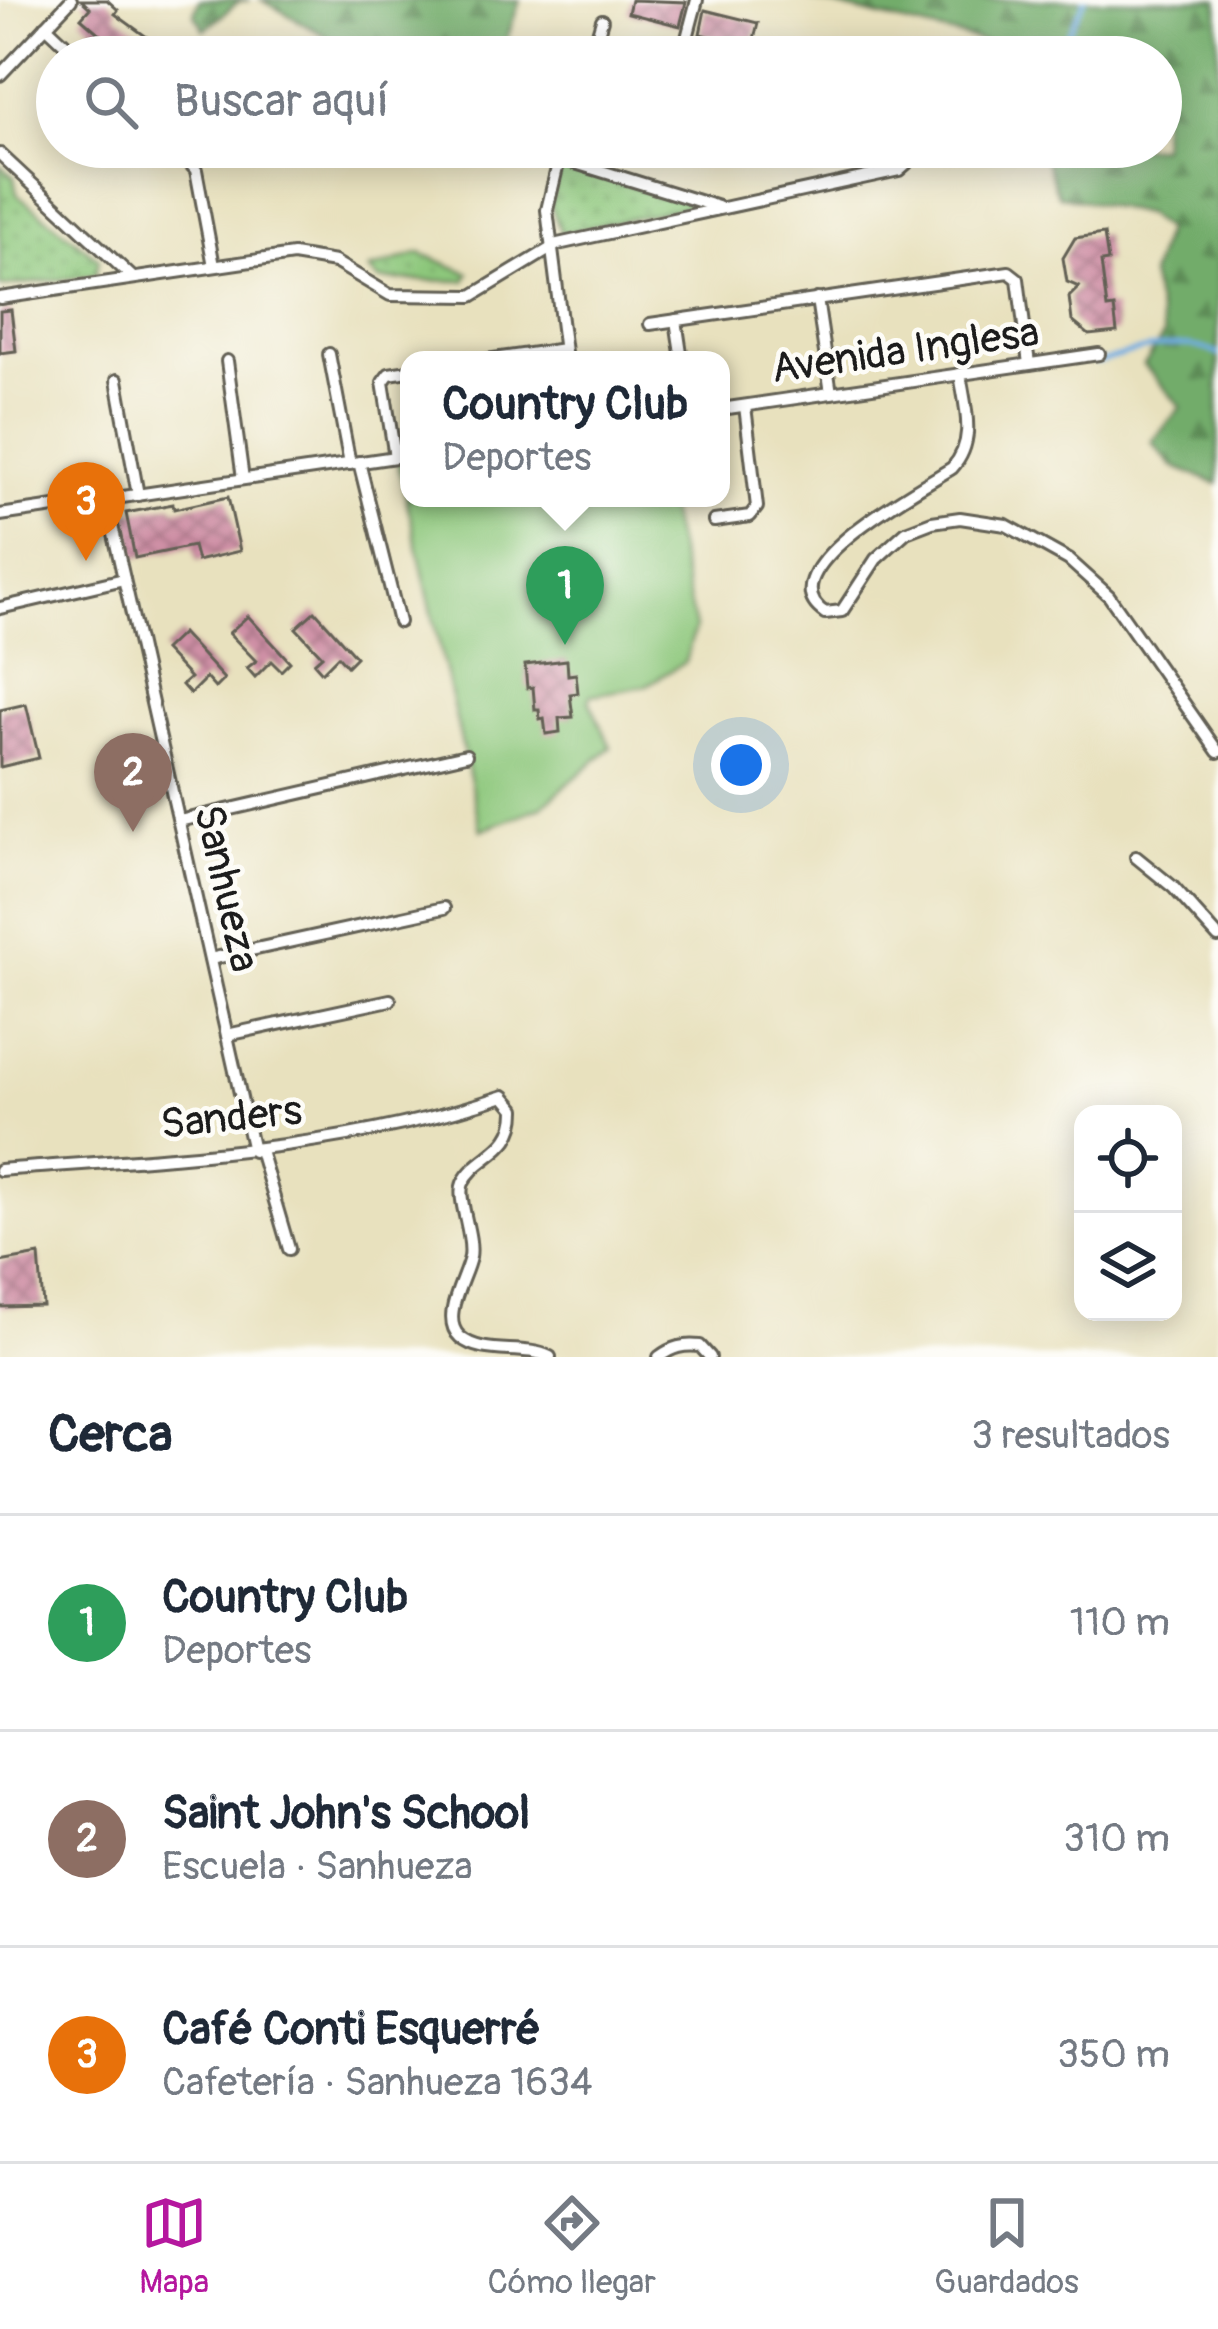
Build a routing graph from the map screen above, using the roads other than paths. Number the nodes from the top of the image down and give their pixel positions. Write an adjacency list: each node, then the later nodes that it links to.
1 (71, 0): 4 (street)
2 (697, 1): 8 (street)
3 (602, 20): 7 (street)
4 (46, 26): 5 (street); 6 (street)
5 (37, 36)
6 (57, 36)
7 (597, 36)
8 (688, 36)
9 (36, 37): 10 (street)
10 (0, 75)
11 (0, 154): 19 (street)
12 (194, 168): 18 (street)
13 (557, 168): 17 (street)
14 (605, 168): 16 (street)
15 (900, 168): 16 (street)
16 (722, 208): 17 (street)
17 (550, 248): 18 (street); 24 (street)
18 (214, 266): 19 (street)
19 (133, 278): 20 (street)
20 (0, 298)
21 (817, 299): 22 (street); 29 (street); 33 (street)
22 (676, 320): 23 (street); 25 (street)
23 (650, 324)
24 (565, 351)
25 (681, 351)
26 (329, 354): 38 (street)
27 (1099, 354): 29 (street, Avenida Inglesa)
28 (226, 361): 39 (street)
29 (1029, 364): 31 (street, Avenida Inglesa)
30 (400, 372): 37 (street)
31 (960, 374): 33 (street, Avenida Inglesa); 47 (street)
32 (116, 380): 40 (street)
33 (831, 393): 34 (street, Avenida Inglesa)
34 (746, 406): 35 (street, Avenida Inglesa); 43 (street)
35 (730, 408)
36 (400, 456): 37 (street)
37 (395, 457): 38 (street)
38 (354, 463): 39 (street); 46 (street)
39 (243, 479): 40 (street)
40 (138, 495): 41 (street)
41 (106, 500): 42 (street); 44 (street, Sanhueza)
42 (0, 515)
43 (714, 521)
44 (124, 579): 45 (street); 49 (street, Sanhueza)
45 (0, 608)
46 (399, 622)
47 (1218, 752)
48 (466, 755): 49 (street)
49 (179, 821): 53 (street, Sanhueza)
50 (1136, 857): 52 (street)
51 (444, 908): 53 (street)
52 (1218, 938)
53 (210, 959): 55 (street, Sanhueza)
54 (390, 1000): 55 (street)
55 (227, 1035): 56 (street, Sanhueza)
56 (256, 1151): 57 (street, Sanders); 58 (street, Sanhueza); 59 (street, Sanders)
57 (0, 1170)
58 (290, 1249)
59 (550, 1357)
60 (659, 1357): 61 (street)
61 (710, 1357)

